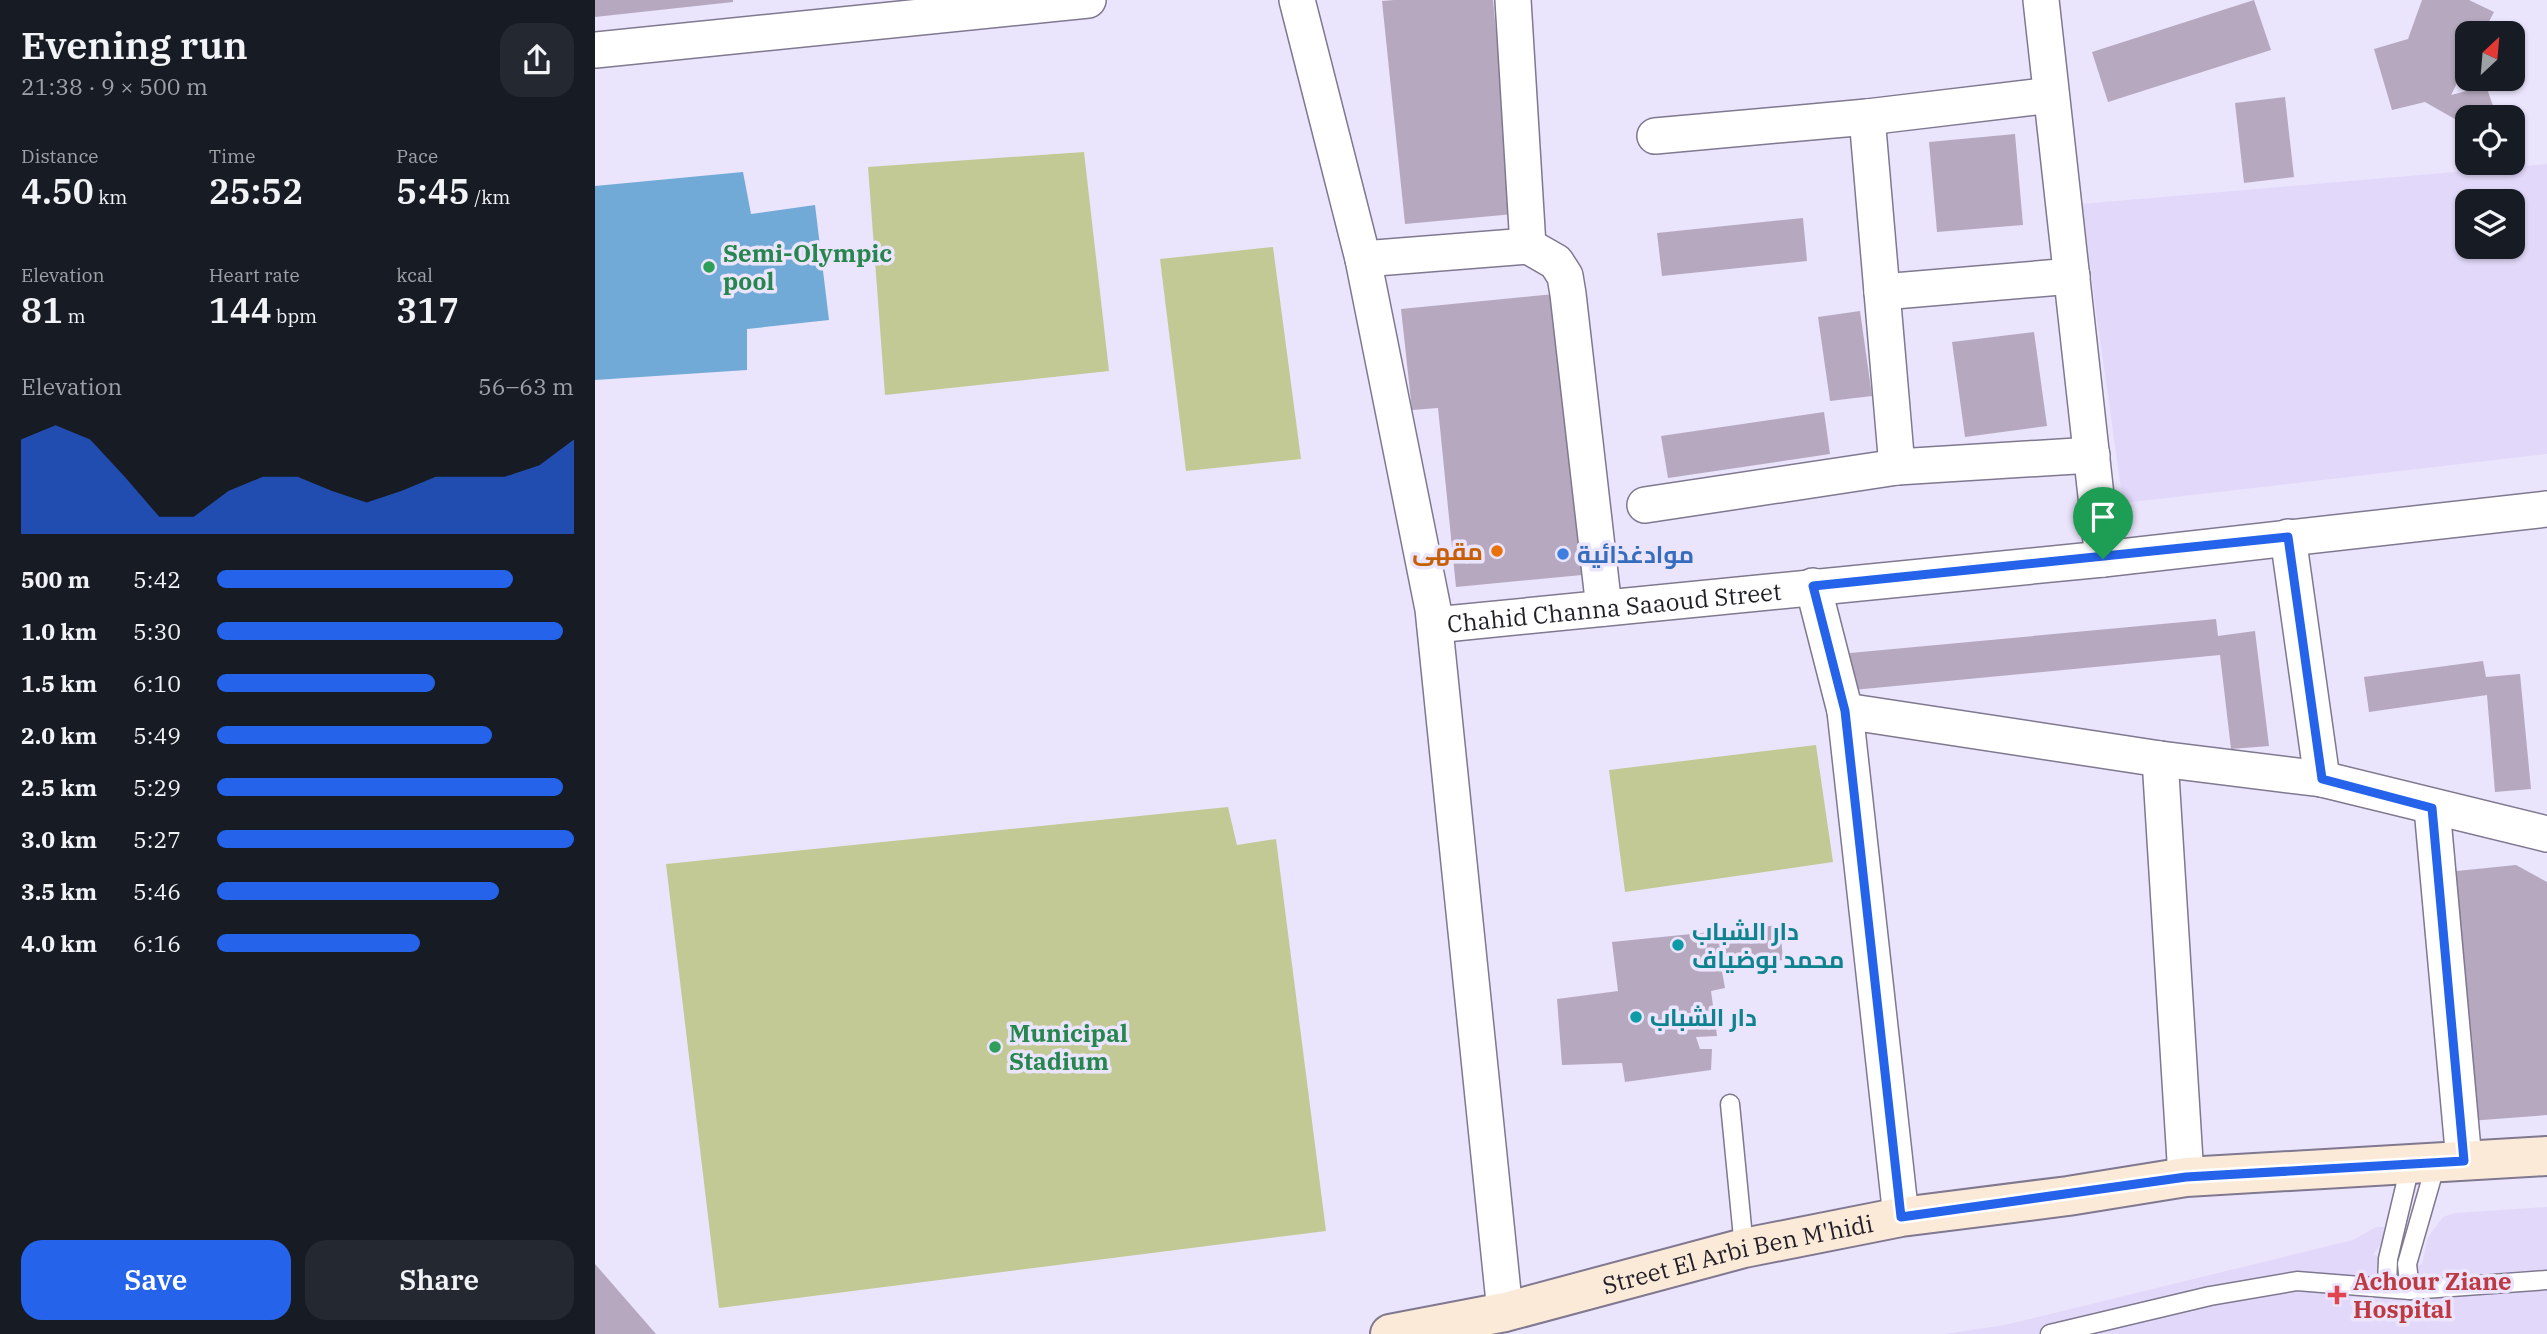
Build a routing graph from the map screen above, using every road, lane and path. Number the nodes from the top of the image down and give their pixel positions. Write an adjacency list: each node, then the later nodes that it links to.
1 (1088, 0): 5 (street)
2 (1297, 0): 11 (street)
3 (1513, 0): 10 (street)
4 (2041, 0): 7 (street)
5 (956, 7): 6 (street)
6 (595, 50)
7 (2051, 95): 8 (street); 12 (street)
8 (1867, 117): 9 (street); 13 (street)
9 (1655, 136)
10 (1528, 246): 11 (street); 21 (street)
11 (1363, 259): 22 (street)
12 (2072, 276): 13 (street); 14 (street)
13 (1882, 292): 15 (street)
14 (2092, 455): 15 (street); 19 (street)
15 (1897, 467): 16 (street)
16 (1645, 505)
17 (2547, 509): 18 (street, Chahid Channa Saaoud Street)
18 (2288, 537): 19 (street, Chahid Channa Saaoud Street); 25 (street)
19 (2103, 559): 20 (street, Chahid Channa Saaoud Street)
20 (1813, 586): 21 (street, Chahid Channa Saaoud Street); 23 (street)
21 (1604, 608): 22 (street, Chahid Channa Saaoud Street)
22 (1435, 625): 37 (street)
23 (1845, 711): 24 (street); 32 (street)
24 (2160, 759): 25 (street); 31 (street)
25 (2322, 779): 26 (street)
26 (2432, 808): 27 (street); 30 (street)
27 (2547, 834)
28 (1730, 1104): 33 (lane)
29 (2547, 1156): 30 (street, Street El Arbi Ben M'hidi)
30 (2437, 1163): 31 (street, Street El Arbi Ben M'hidi); 35 (lane); 36 (lane)
31 (2186, 1177): 32 (street, Street El Arbi Ben M'hidi)
32 (1901, 1217): 33 (street, Street El Arbi Ben M'hidi)
33 (1744, 1248): 37 (street, Street El Arbi Ben M'hidi)
34 (2547, 1280): 36 (lane)
35 (2387, 1286): 36 (lane); 39 (lane)
36 (2410, 1290)
37 (1505, 1312): 38 (street, Street El Arbi Ben M'hidi)
38 (1390, 1334)
39 (2050, 1334)

